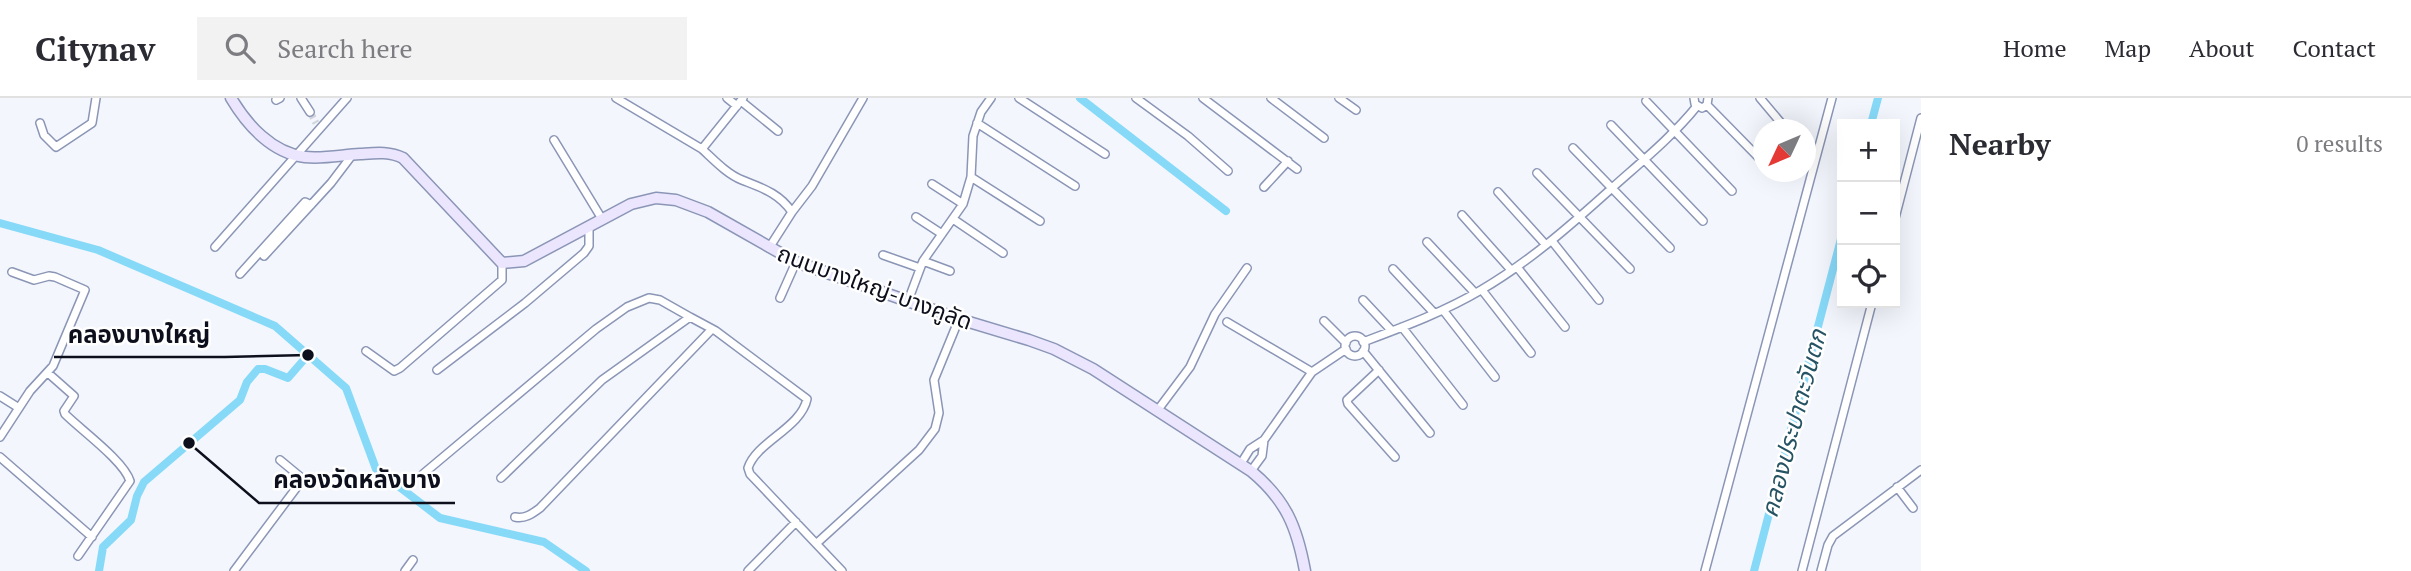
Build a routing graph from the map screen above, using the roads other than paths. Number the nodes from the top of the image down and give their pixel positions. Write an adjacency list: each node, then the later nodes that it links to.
1 (96, 98): 25 (street)
2 (231, 98): 35 (street)
3 (301, 98): 21 (street)
4 (347, 98): 35 (street)
5 (615, 98): 32 (street)
6 (727, 98): 18 (street)
7 (863, 98): 52 (street)
8 (991, 98): 24 (street)
9 (1019, 98): 34 (street)
10 (1136, 98): 40 (street)
11 (1203, 98): 38 (street)
12 (1271, 98): 29 (street)
13 (1339, 98): 20 (street)
14 (1760, 98): 23 (street)
15 (1832, 98): 134 (street)
16 (1646, 101): 28 (street)
17 (1708, 101): 19 (street); 33 (street)
18 (740, 102): 27 (street); 32 (street)
19 (1695, 102): 28 (street)
20 (1356, 110)
21 (310, 113)
22 (1921, 118): 49 (street)
23 (1778, 119)
24 (977, 123): 42 (street); 44 (street)
25 (40, 124)
26 (1611, 125): 37 (street)
27 (778, 131)
28 (1675, 131): 37 (street); 47 (street)
29 (1324, 138)
30 (554, 140): 56 (street)
31 (1573, 148): 46 (street)
32 (702, 149): 52 (street)
33 (1753, 151)
34 (1105, 154)
35 (296, 155): 36 (street); 64 (street)
36 (353, 155): 51 (street); 70 (street)
37 (1644, 160): 46 (street); 59 (street)
38 (1288, 161): 39 (street); 45 (street)
39 (1297, 169)
40 (1228, 171)
41 (1537, 173): 55 (street)
42 (971, 177): 50 (street); 58 (street)
43 (932, 184): 50 (street)
44 (1074, 186)
45 (1264, 187)
46 (1612, 188): 55 (street); 66 (street)
47 (1732, 191)
48 (1498, 192): 63 (street)
49 (1900, 199)
50 (963, 204): 57 (street)
51 (311, 205): 69 (street); 79 (street)
52 (792, 212): 65 (street)
53 (1462, 215): 74 (street)
54 (916, 217): 61 (street)
55 (1580, 217): 63 (street); 76 (street)
56 (602, 219): 60 (street, ถนนบางใหญ่-บางคูลัด); 65 (street, ถนนบางใหญ่-บางคูลัด)
57 (953, 219): 61 (street); 67 (street)
58 (1040, 221)
59 (1703, 221)
60 (589, 226): 70 (street, ถนนบางใหญ่-บางคูลัด); 101 (street)
61 (942, 234): 72 (street)
62 (1427, 242): 80 (street)
63 (1549, 243): 74 (street); 83 (street)
64 (215, 247)
65 (769, 248): 71 (street, ถนนบางใหญ่-บางคูลัด)
66 (1670, 248)
67 (1003, 253)
68 (883, 255): 72 (street)
69 (264, 256)
70 (502, 262): 98 (street)
71 (796, 262): 81 (street); 84 (street, ถนนบางใหญ่-บางคูลัด)
72 (921, 264): 78 (street); 84 (street)
73 (1247, 268): 109 (street)
74 (1514, 268): 80 (street); 93 (street)
75 (1393, 269): 87 (street)
76 (1630, 269)
77 (12, 271): 104 (street)
78 (950, 271)
79 (240, 274)
80 (1479, 292): 86 (street); 100 (street)
81 (780, 298)
82 (1363, 300): 95 (street)
83 (1599, 300)
84 (908, 301): 89 (street, ถนนบางใหญ่-บางคูลัด)
85 (1871, 308): 135 (street)
86 (1443, 310): 87 (street); 105 (street)
87 (1434, 313): 92 (street)
88 (690, 317): 94 (street); 119 (street); 120 (street)
89 (959, 319): 109 (street, ถนนบางใหญ่-บางคูลัด); 126 (street)
90 (1324, 321): 97 (street)
91 (1227, 322): 103 (street)
92 (1402, 327): 95 (street); 107 (street)
93 (1565, 327)
94 (712, 329): 123 (street); 124 (street)
95 (1392, 331): 96 (street)
96 (1363, 342): 97 (street); 99 (street)
97 (1346, 346): 99 (street); 103 (street)
98 (366, 351)
99 (1363, 351): 102 (street)
100 (1531, 353)
101 (438, 370)
102 (1379, 370): 110 (street); 114 (street)
103 (1312, 372): 112 (street)
104 (48, 373): 108 (street); 125 (street)
105 (1495, 377)
106 (0, 396): 108 (street)
107 (1463, 405)
108 (19, 408): 111 (street)
109 (1157, 411): 116 (street, ถนนบางใหญ่-บางคูลัด)
110 (1430, 433)
111 (0, 437)
112 (1264, 440): 116 (street); 118 (street)
113 (0, 457): 125 (street)
114 (1395, 457)
115 (280, 460): 129 (street)
116 (1241, 465): 118 (street, ถนนบางใหญ่-บางคูลัด)
117 (1921, 470): 121 (street)
118 (1251, 471): 133 (street, ถนนบางใหญ่-บางคูลัด)
119 (423, 474)
120 (501, 478)
121 (1897, 487): 122 (street); 136 (street)
122 (1913, 508)
123 (515, 517)
124 (796, 522): 126 (street); 131 (street)
125 (92, 537): 127 (street)
126 (817, 543): 132 (street)
127 (78, 556)
128 (413, 560): 130 (street)
129 (234, 571)
130 (405, 571)
131 (748, 571)
132 (842, 571)
133 (1305, 571)
134 (1705, 571)
135 (1802, 571)
136 (1821, 571)

